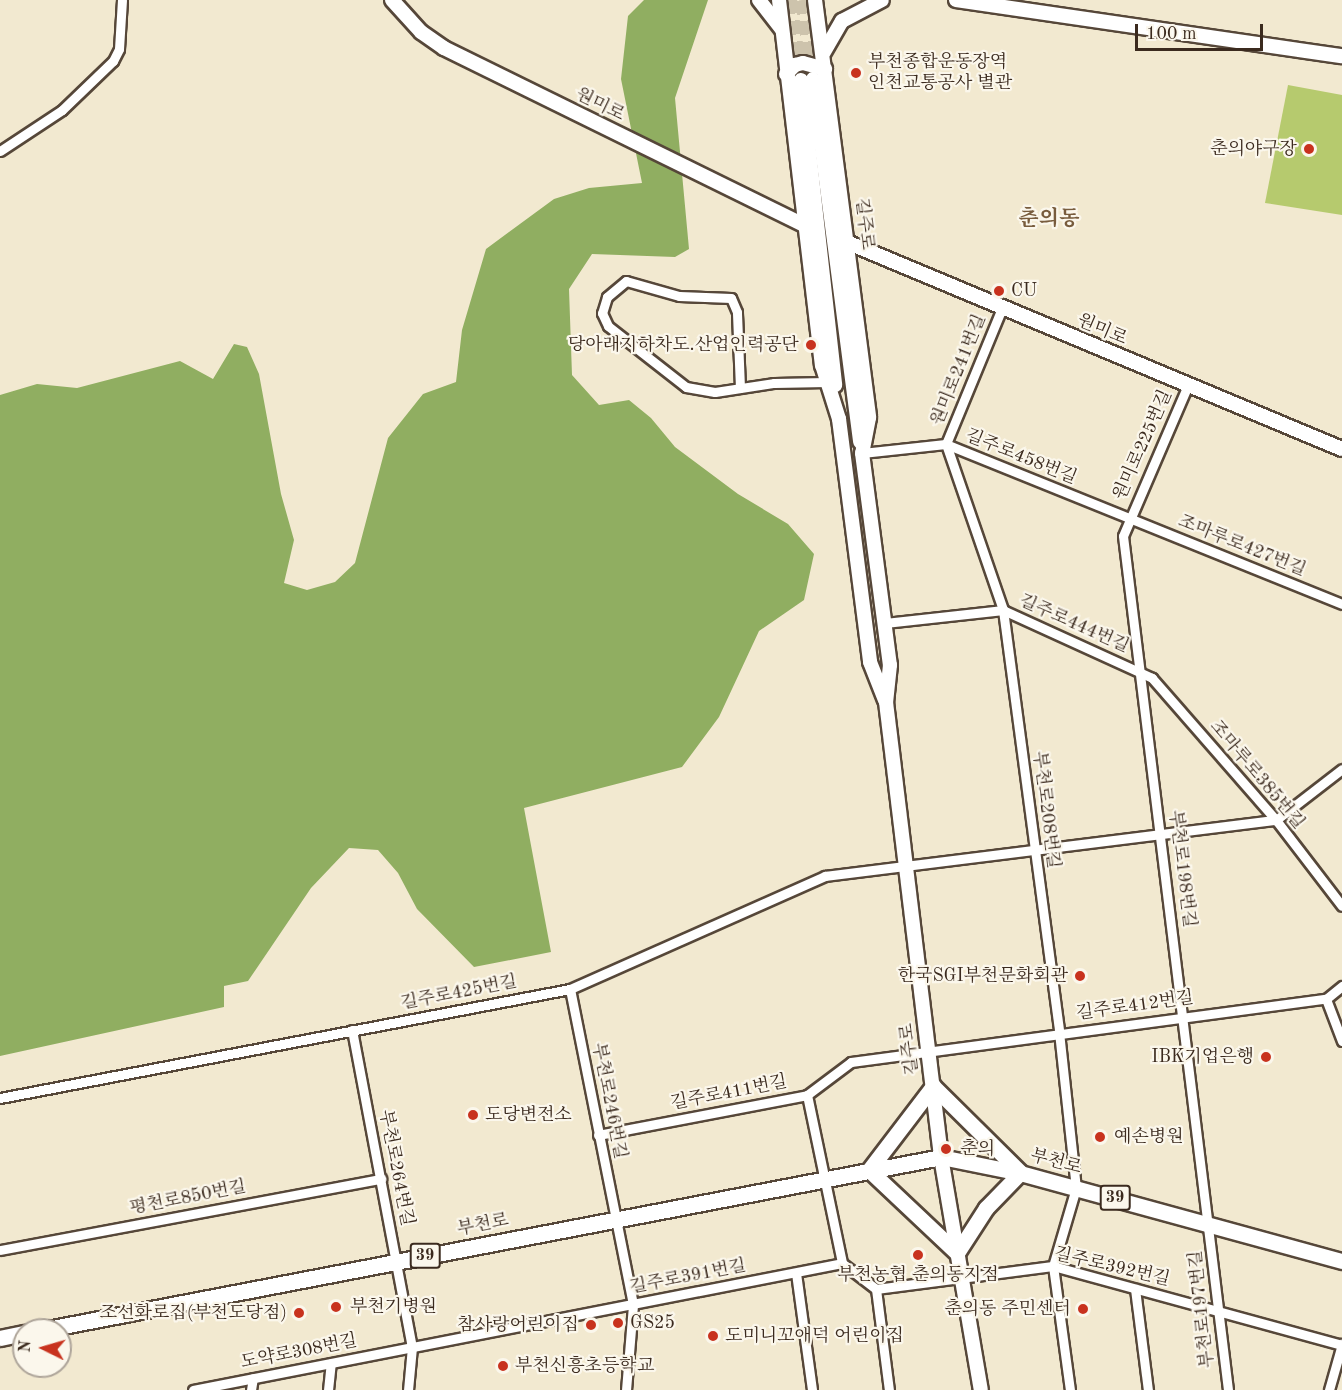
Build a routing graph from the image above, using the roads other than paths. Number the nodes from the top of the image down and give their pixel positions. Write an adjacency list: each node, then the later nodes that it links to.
1 (122, 0): 13 (street)
2 (392, 0): 14 (street, 원미로)
3 (759, 0): 8 (street)
4 (779, 0): 8 (street, 길주로)
5 (815, 0): 9 (street, 길주로)
6 (882, 0): 9 (street)
7 (956, 0): 10 (street)
8 (781, 28): 12 (street, 길주로)
9 (823, 54): 11 (street, 길주로)
10 (1342, 56)
11 (825, 69): 12 (street); 15 (street, 길주로)
12 (786, 74): 14 (street, 길주로)
13 (0, 151)
14 (805, 226): 19 (street, 길주로)
15 (849, 243): 16 (street, 원미로); 17 (street, 길주로)
16 (874, 254): 17 (street); 18 (street, 원미로)
17 (852, 268): 25 (street, 길주로)
18 (1002, 308): 20 (street, 원미로); 23 (street, 원미로241번길)
19 (827, 382): 21 (street); 22 (street, 길주로)
20 (1188, 385): 24 (street, 원미로); 26 (street, 원미로225번길)
21 (740, 388): 21 (street)
22 (839, 419): 25 (street, 길주로); 28 (street, 길주로)
23 (946, 444): 25 (street, 길주로458번길); 26 (street, 길주로458번길); 30 (street, 부천로208번길)
24 (1342, 448)
25 (862, 453): 27 (street, 길주로)
26 (1129, 519): 29 (street, 조마루로427번길); 32 (street, 부천로198번길)
27 (882, 602): 28 (street); 31 (street, 길주로)
28 (863, 603): 33 (street, 길주로)
29 (1342, 604)
30 (1003, 610): 31 (street, 길주로444번길); 32 (street, 길주로444번길); 37 (street, 부천로208번길)
31 (885, 623): 33 (street, 길주로)
32 (1140, 672): 35 (street, 조마루로385번길); 36 (street, 부천로198번길)
33 (886, 702): 38 (street, 길주로)
34 (1342, 768): 35 (street)
35 (1276, 820): 36 (street, 길주로425번길); 39 (street, 조마루로385번길)
36 (1161, 834): 37 (street, 길주로425번길); 43 (street, 부천로198번길)
37 (1034, 849): 38 (street, 길주로425번길); 45 (street, 부천로208번길)
38 (906, 864): 41 (street, 길주로425번길); 47 (street, 길주로)
39 (1342, 906)
40 (1342, 986): 42 (street)
41 (570, 989): 44 (street, 길주로425번길); 51 (street, 부천로246번길)
42 (1326, 999): 43 (street, 길주로412번길); 46 (street)
43 (1183, 1016): 45 (street, 길주로412번길); 59 (street, 부천로198번길)
44 (352, 1030): 50 (street, 길주로425번길); 55 (street, 부천로264번길)
45 (1059, 1032): 47 (street, 길주로412번길); 57 (street, 부천로208번길)
46 (1342, 1041)
47 (928, 1051): 48 (street, 길주로); 49 (street, 길주로411번길)
48 (933, 1086): 52 (street, 길주로); 53 (main road); 54 (main road)
49 (807, 1095): 51 (street, 길주로411번길); 56 (street)
50 (0, 1098)
51 (598, 1135): 58 (street, 부천로246번길)
52 (941, 1157): 53 (main road, 부천로 / 39); 54 (main road, 부천로 / 39); 61 (street, 길주로)
53 (869, 1170): 56 (main road, 부천로 / 39); 61 (main road)
54 (1020, 1173): 57 (main road, 부천로 / 39); 61 (main road)
55 (381, 1179): 60 (street, 평천로850번길); 62 (street, 부천로264번길)
56 (826, 1179): 58 (main road, 부천로 / 39); 64 (street)
57 (1076, 1188): 59 (main road, 부천로 / 39); 65 (street)
58 (615, 1220): 62 (main road, 부천로 / 39); 70 (street, 부천로246번길)
59 (1209, 1224): 63 (main road, 부천로 / 39); 71 (street, 부천로197번길)
60 (0, 1250)
61 (957, 1253): 67 (street, 길주로)
62 (398, 1261): 72 (main road, 부천로 / 39); 74 (street, 부천로264번길)
63 (1342, 1261)
64 (842, 1263): 66 (street, 길주로391번길); 69 (street)
65 (1053, 1266): 67 (street, 길주로392번길); 68 (street, 길주로392번길); 85 (street)
66 (796, 1273): 70 (street, 길주로391번길); 82 (street)
67 (961, 1276): 69 (street); 84 (street, 길주로)
68 (1135, 1288): 71 (street, 길주로392번길); 86 (street)
69 (876, 1290): 83 (street)
70 (633, 1305): 74 (street, 길주로391번길); 81 (street, 부천로246번길)
71 (1219, 1311): 73 (street, 길주로392번길); 87 (street, 부천로197번길)
72 (72, 1324)
73 (1342, 1344): 88 (street)
74 (412, 1347): 75 (street, 도약로308번길); 80 (street, 부천로264번길)
75 (331, 1363): 76 (street, 도약로308번길); 79 (street)
76 (253, 1378): 77 (street, 도약로308번길); 78 (street)
77 (193, 1390)
78 (252, 1390)
79 (328, 1390)
80 (408, 1390)
81 (626, 1390)
82 (812, 1390)
83 (889, 1390)
84 (981, 1390)
85 (1070, 1390)
86 (1148, 1390)
87 (1228, 1390)
88 (1329, 1390)

